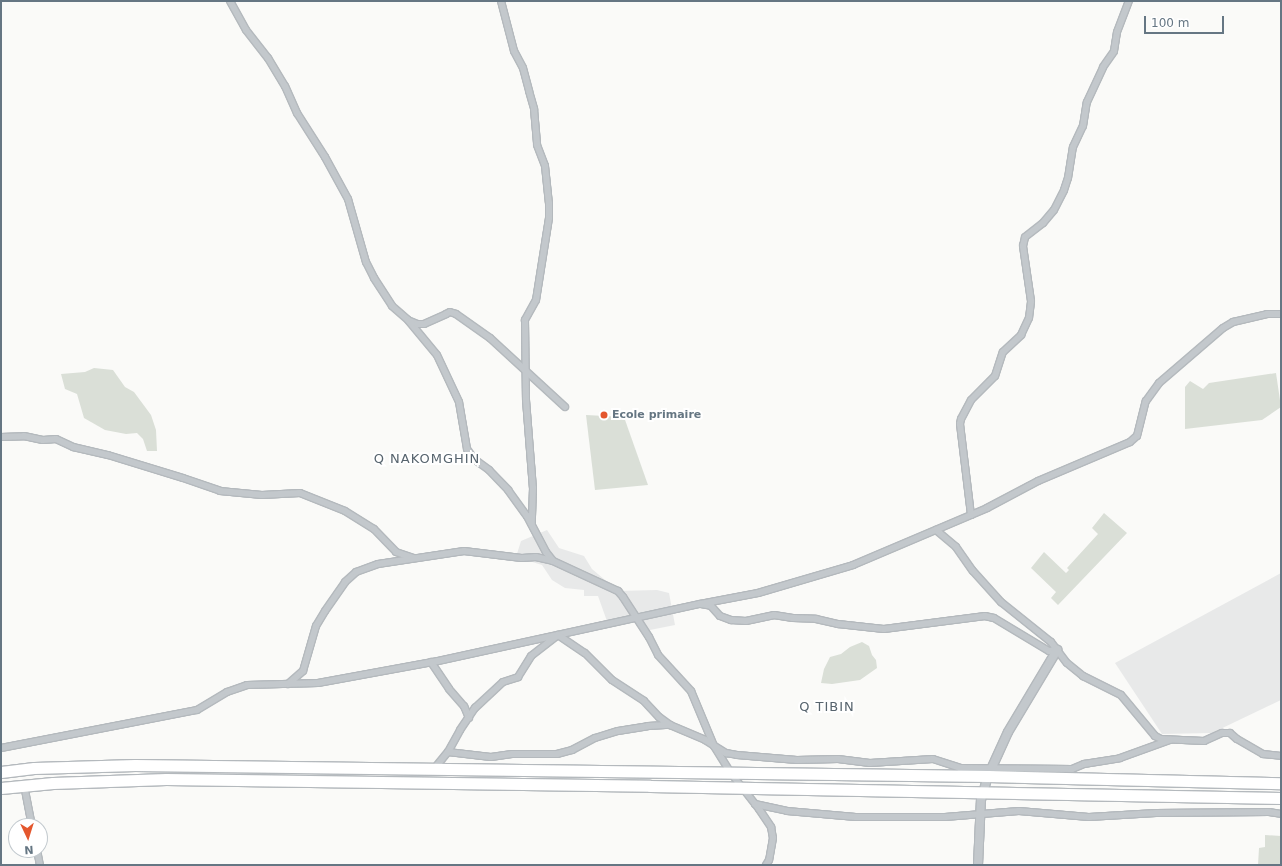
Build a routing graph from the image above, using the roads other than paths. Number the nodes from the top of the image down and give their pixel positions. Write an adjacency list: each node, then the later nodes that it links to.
1 (230, 1): 5 (street)
2 (501, 1): 6 (street)
3 (1129, 1): 9 (street)
4 (1281, 314): 9 (street)
5 (408, 320): 6 (street); 10 (street)
6 (524, 370): 7 (street); 10 (street)
7 (565, 407)
8 (1, 437): 12 (street)
9 (971, 514): 11 (street)
10 (532, 526): 13 (street)
11 (936, 530): 14 (street); 17 (street)
12 (413, 558): 13 (street); 19 (street)
13 (553, 561): 15 (street)
14 (700, 604): 15 (street); 17 (street)
15 (637, 617): 16 (street); 23 (street)
16 (558, 634): 18 (street); 20 (street); 21 (street)
17 (1057, 650): 22 (street); 30 (street)
18 (431, 662): 19 (street); 20 (street)
19 (288, 684): 24 (street)
20 (468, 718): 25 (street)
21 (670, 725): 23 (street); 25 (street)
22 (1170, 740): 26 (street); 30 (street)
23 (714, 746): 29 (street); 30 (street)
24 (1, 748)
25 (448, 752): 27 (street)
26 (1281, 756)
27 (434, 769): 28 (highway); 29 (highway)
28 (1, 772)
29 (730, 772): 30 (highway); 34 (street)
30 (989, 773): 31 (highway); 35 (street)
31 (1281, 783)
32 (24, 786): 33 (highway); 34 (highway); 40 (street)
33 (1, 788)
34 (743, 788): 35 (highway); 37 (street)
35 (983, 793): 36 (highway); 38 (street)
36 (1281, 798)
37 (755, 804): 38 (street); 41 (street)
38 (981, 813): 39 (street); 42 (street)
39 (1281, 814)
40 (30, 818)
41 (766, 865)
42 (978, 865)

